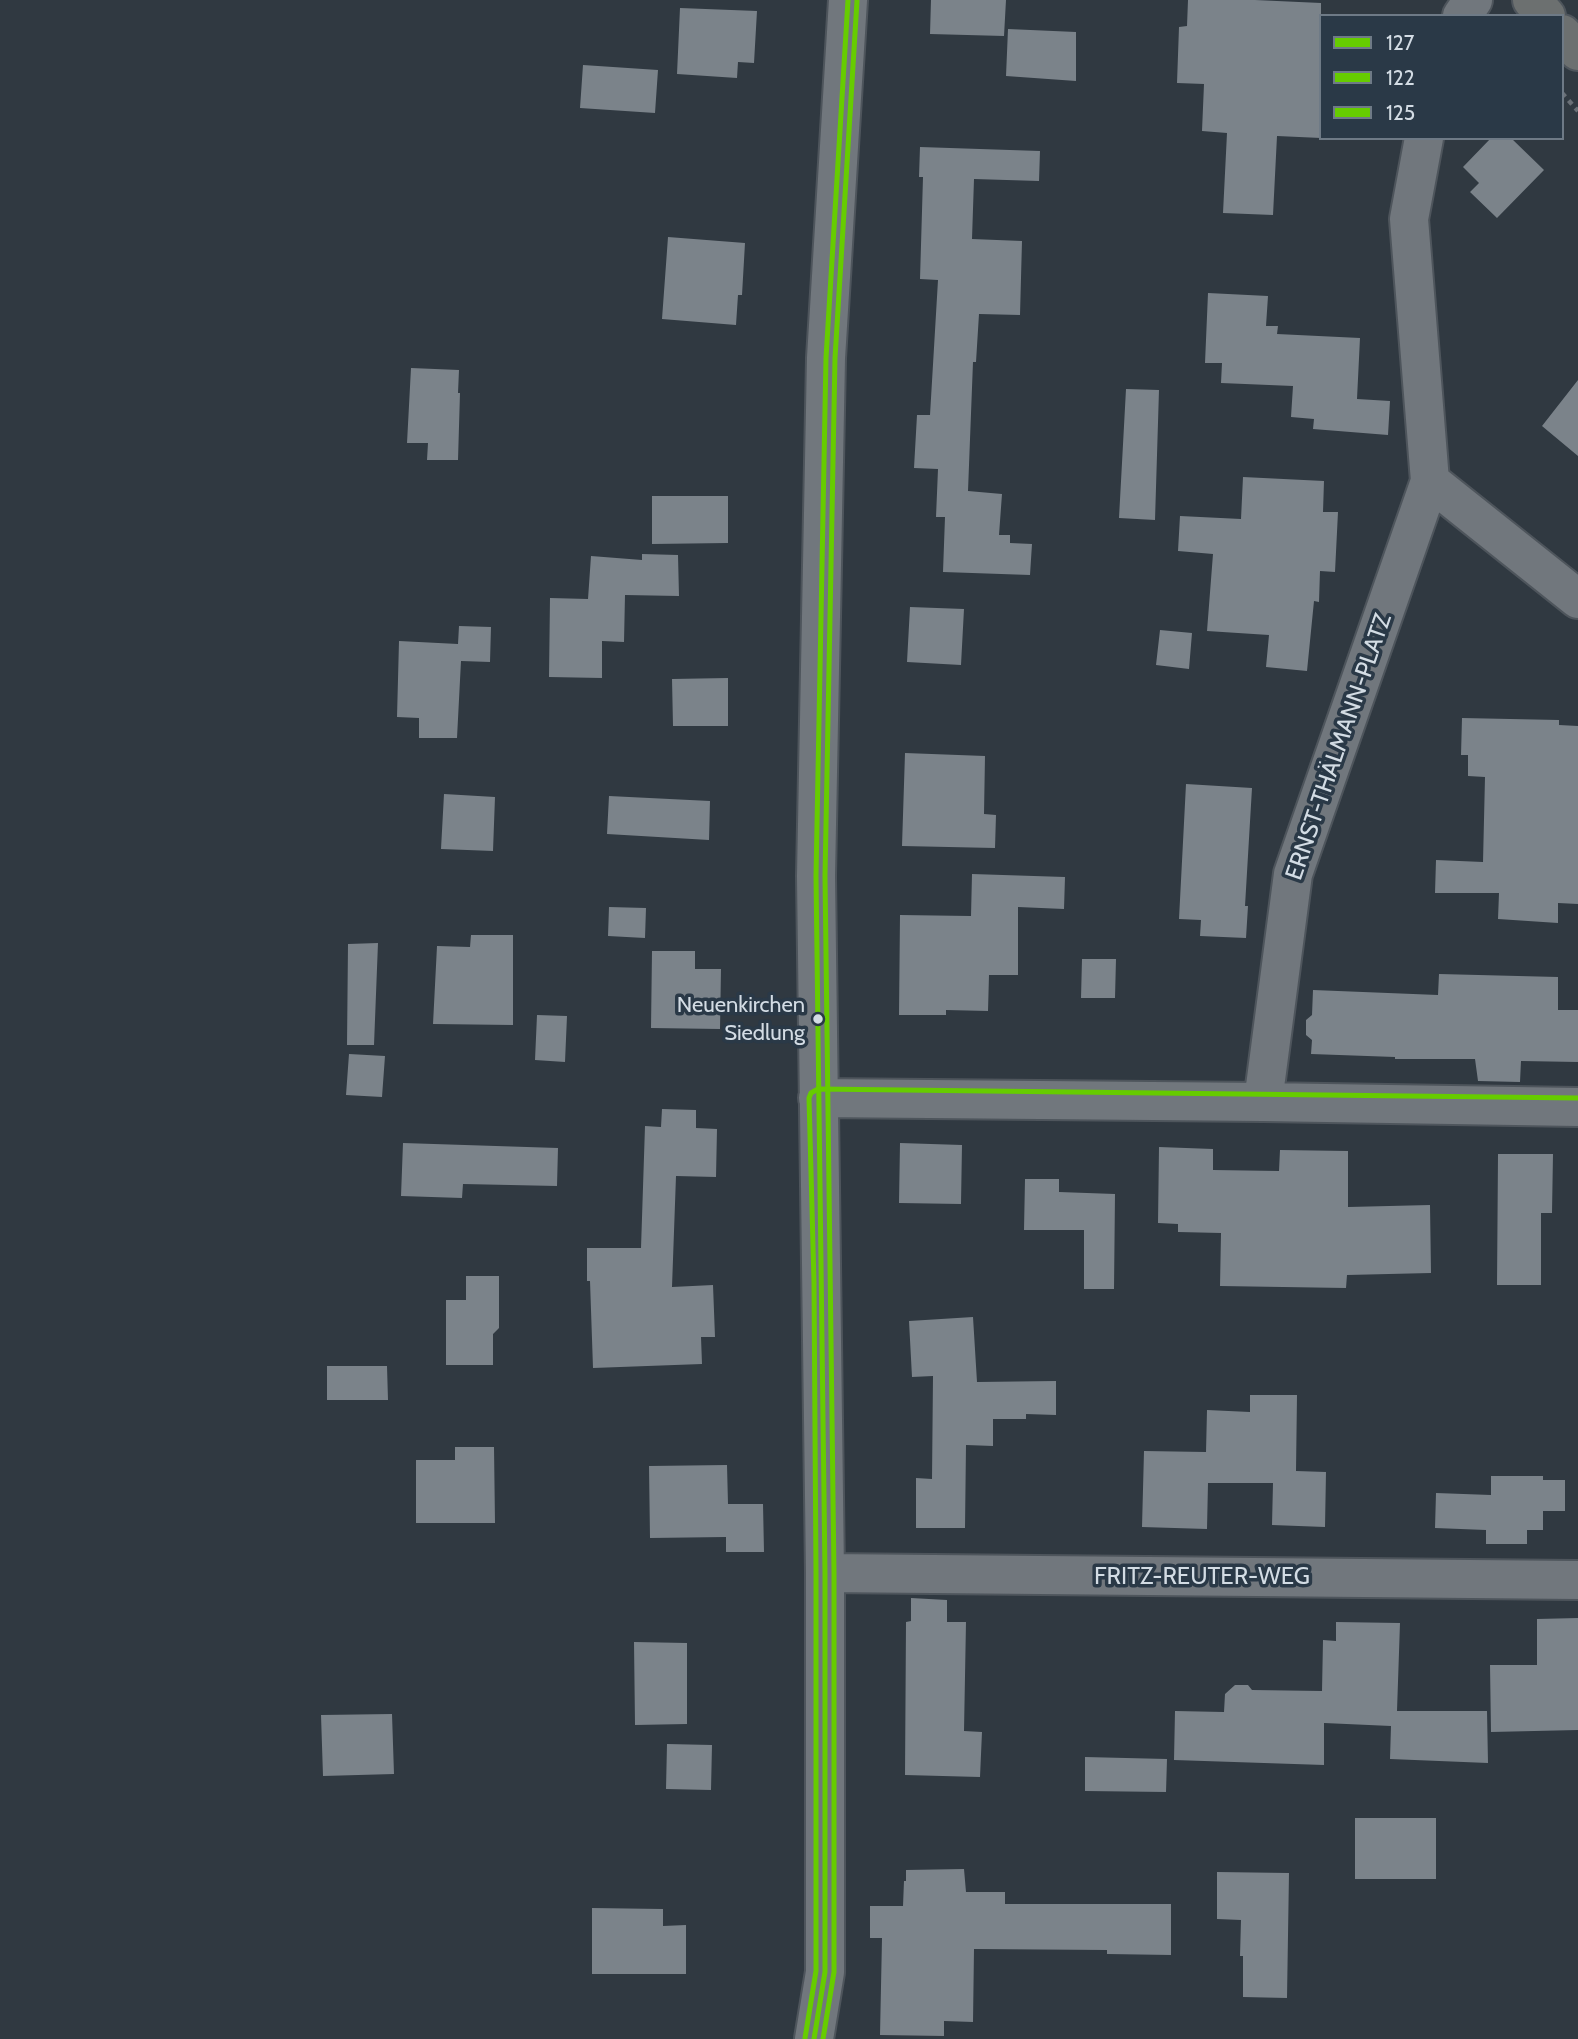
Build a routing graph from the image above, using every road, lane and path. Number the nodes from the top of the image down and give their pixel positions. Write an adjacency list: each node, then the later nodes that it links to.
1 (848, 0): 11 (street)
2 (1532, 0): 3 (main road)
3 (1544, 14)
4 (1564, 36): 5 (main road)
5 (1578, 51)
6 (1564, 95): 7 (path)
7 (1578, 111)
8 (1424, 140): 9 (street, ERNST-THÄLMANN-PLATZ)
9 (1430, 481): 10 (street); 12 (street, ERNST-THÄLMANN-PLATZ)
10 (1578, 599)
11 (818, 1098): 12 (street); 14 (street)
12 (1264, 1101): 13 (street)
13 (1578, 1107)
14 (825, 1573): 15 (street, FRITZ-REUTER-WEG); 16 (street)
15 (1578, 1580)
16 (814, 2039)

